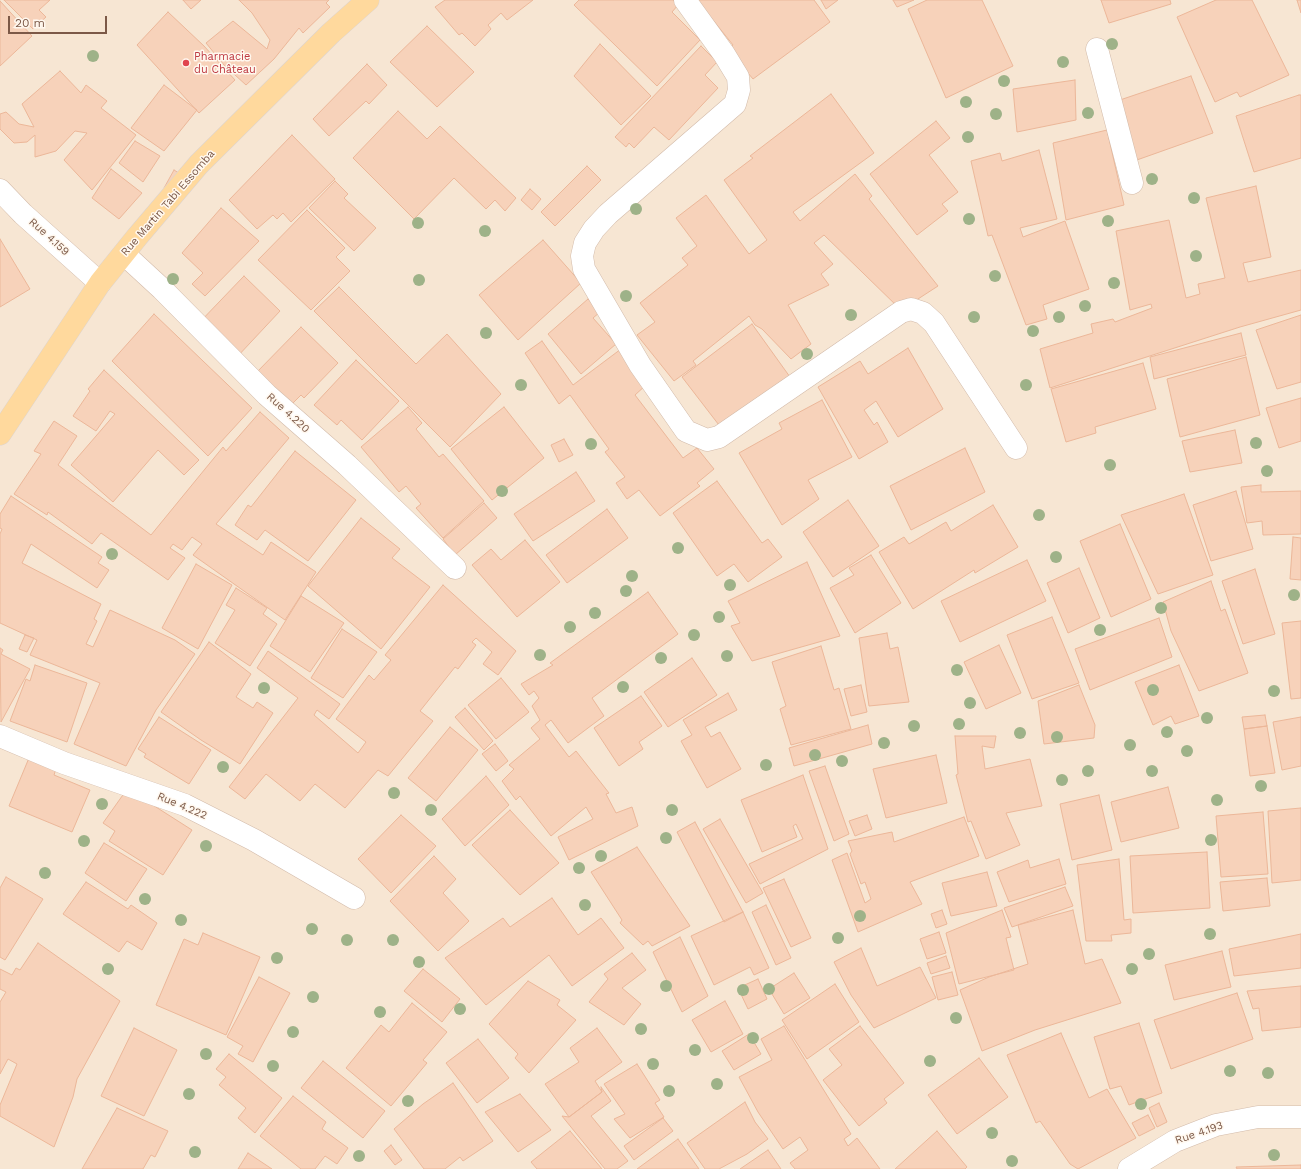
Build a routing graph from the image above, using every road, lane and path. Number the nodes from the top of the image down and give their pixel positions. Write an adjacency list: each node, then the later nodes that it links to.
1 (368, 0): 6 (main road, Rue Martin Tabi Essomba)
2 (685, 0): 9 (street)
3 (1097, 49): 4 (street)
4 (1132, 183)
5 (0, 190): 7 (street, Rue 4.159)
6 (124, 254): 7 (main road, Rue Martin Tabi Essomba); 10 (street, Rue 4.220)
7 (100, 283): 8 (main road, Rue Martin Tabi Essomba)
8 (0, 434)
9 (1016, 448)
10 (455, 568)
11 (0, 736): 12 (street, Rue 4.222)
12 (354, 898)
13 (1301, 1116): 14 (street, Rue 4.193)
14 (1129, 1169)

